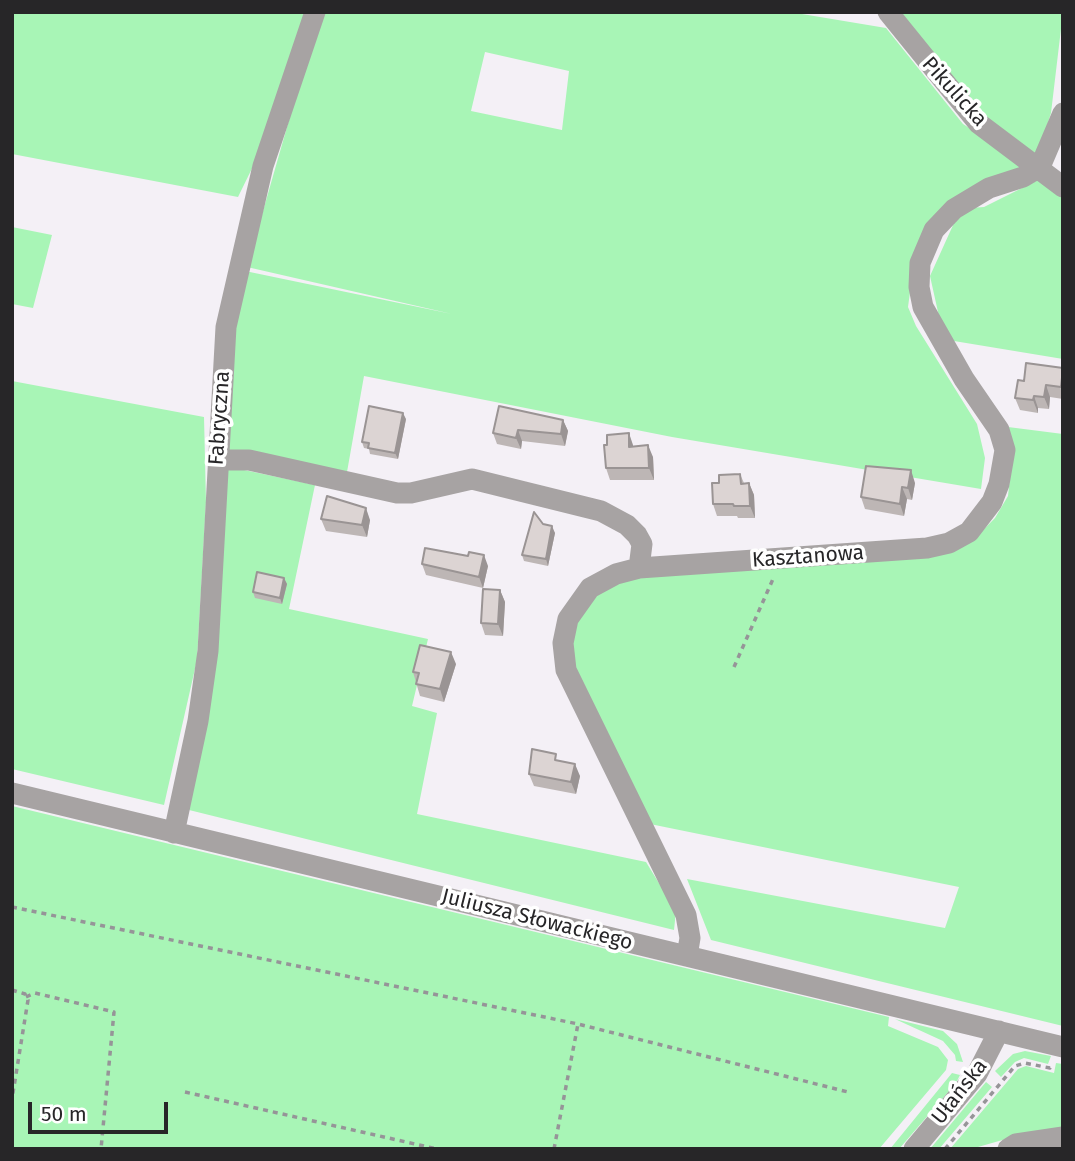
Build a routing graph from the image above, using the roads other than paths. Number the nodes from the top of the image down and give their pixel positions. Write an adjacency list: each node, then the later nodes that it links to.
1 (316, 12): 6 (street, Fabryczna)
2 (888, 12): 4 (street, Pikulicka)
3 (1063, 113): 4 (street)
4 (1040, 167): 5 (street, Pikulicka); 7 (street, Kasztanowa)
5 (1063, 187)
6 (216, 460): 7 (street); 9 (street, Fabryczna)
7 (639, 568): 10 (street, Kasztanowa)
8 (12, 793): 9 (street, Juliusza Słowackiego)
9 (174, 833): 10 (street, Juliusza Słowackiego)
10 (687, 956): 11 (street, Juliusza Słowackiego)
11 (999, 1031): 12 (street, Juliusza Słowackiego); 14 (street, Ułańska)
12 (1060, 1046)
13 (1063, 1137): 15 (street)
14 (914, 1149)
15 (1008, 1149)

